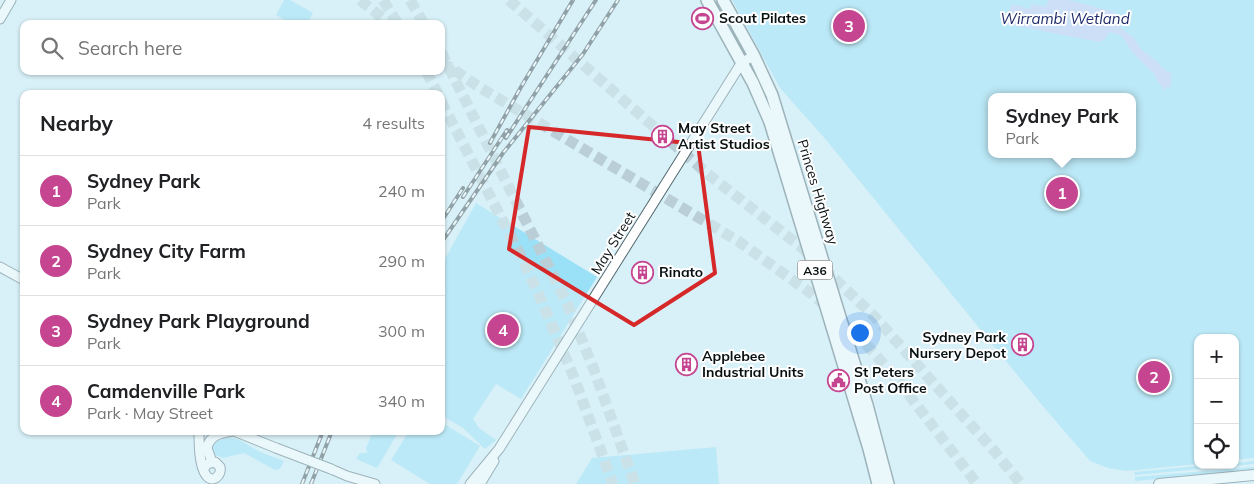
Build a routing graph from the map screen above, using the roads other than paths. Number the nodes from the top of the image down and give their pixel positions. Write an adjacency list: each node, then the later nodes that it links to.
1 (11, 0): 4 (main road)
2 (707, 0): 6 (highway, A36)
3 (723, 0): 5 (highway, A36)
4 (0, 19)
5 (754, 56): 6 (main road); 25 (highway, Princes Highway / A36)
6 (742, 62): 14 (main road, May Street); 24 (highway, Princes Highway / A36)
7 (0, 267): 8 (main road)
8 (20, 278)
9 (199, 435): 13 (main road)
10 (202, 435): 13 (main road)
11 (217, 435): 15 (main road)
12 (248, 435): 17 (main road, bridge)
13 (199, 448): 16 (main road)
14 (499, 449): 22 (main road, May Street); 23 (main road, May Street)
15 (212, 462): 16 (main road); 19 (main road)
16 (204, 469): 19 (main road)
17 (347, 476): 20 (main road); 21 (main road)
18 (1254, 476): 26 (main road)
19 (207, 481)
20 (359, 484)
21 (375, 484)
22 (470, 484)
23 (480, 484)
24 (878, 484)
25 (888, 484)
26 (1159, 484)

